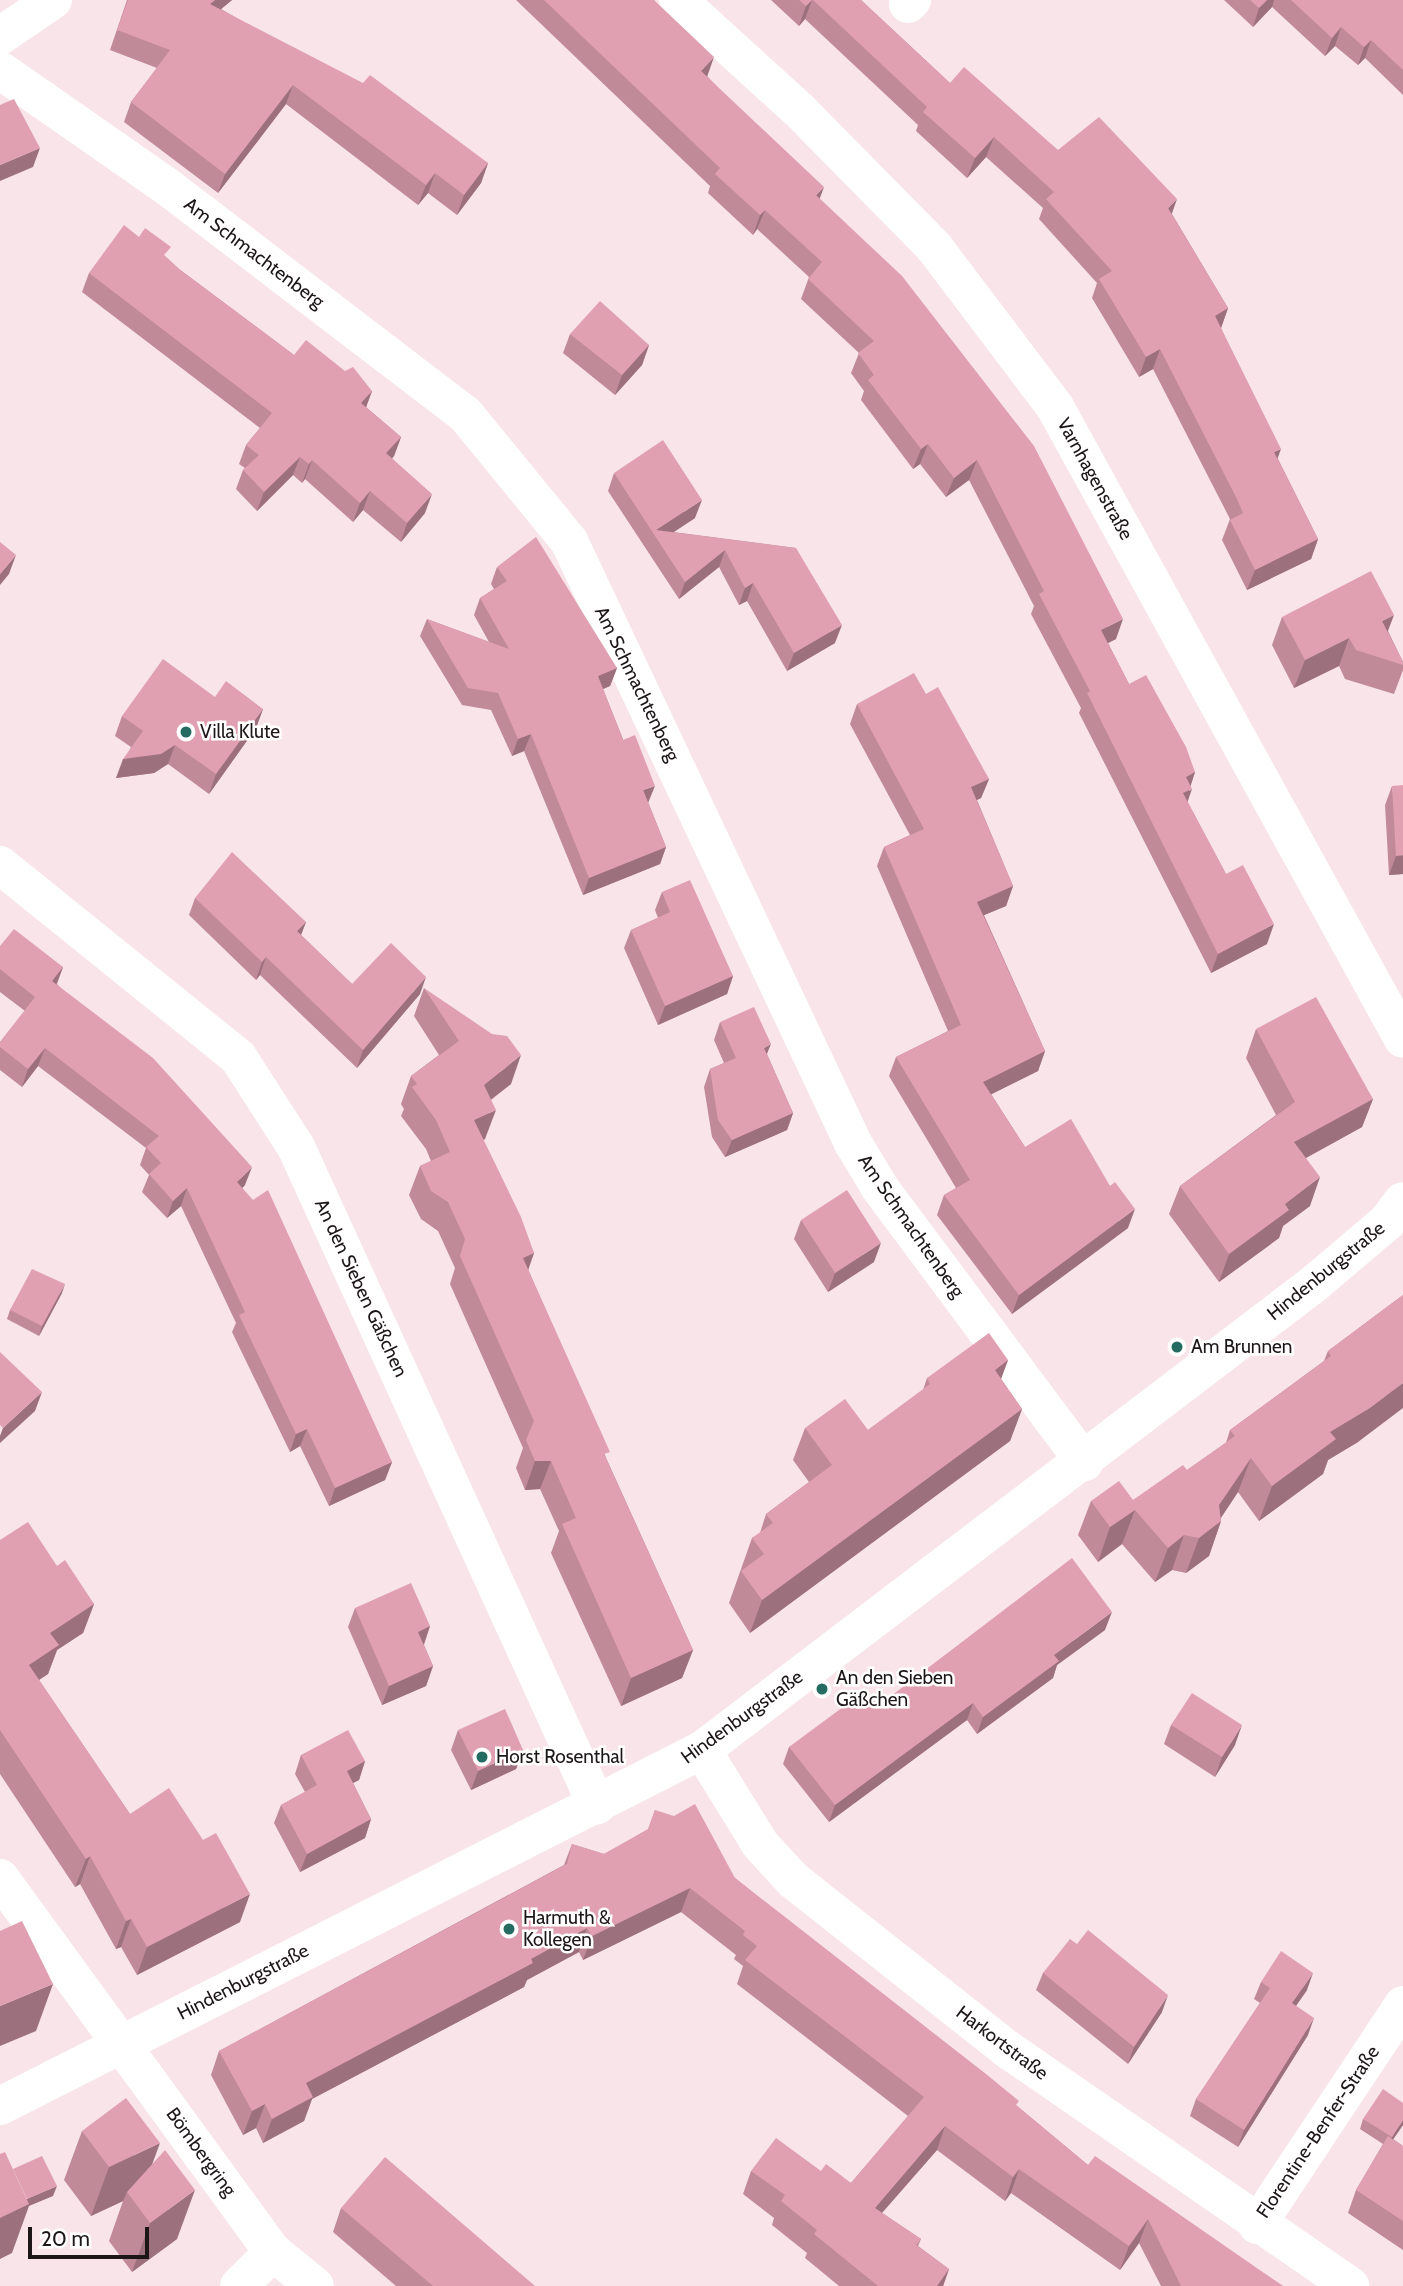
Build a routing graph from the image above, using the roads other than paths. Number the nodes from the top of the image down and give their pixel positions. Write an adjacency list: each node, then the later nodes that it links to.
1 (53, 0): 3 (street)
2 (678, 0): 6 (street, Varnhagenstraße)
3 (0, 36)
4 (0, 69): 8 (street, Am Schmachtenberg)
5 (0, 865): 10 (street, An den Sieben Gäßchen)
6 (1403, 1039)
7 (1403, 1201): 8 (street, Hindenburgstraße)
8 (1084, 1462): 9 (street, Hindenburgstraße)
9 (702, 1750): 10 (street, Hindenburgstraße); 15 (street, Harkortstraße)
10 (597, 1806): 13 (street, Hindenburgstraße)
11 (0, 1878): 13 (street, Bömbergring)
12 (1403, 2004): 15 (street, Florentine-Benfer-Straße)
13 (122, 2043): 14 (street, Hindenburgstraße); 16 (street, Bömbergring)
14 (0, 2106)
15 (1257, 2225): 19 (street, Harkortstraße)
16 (273, 2252): 17 (street); 18 (street, Bömbergring)
17 (239, 2286)
18 (315, 2286)
19 (1350, 2286)

